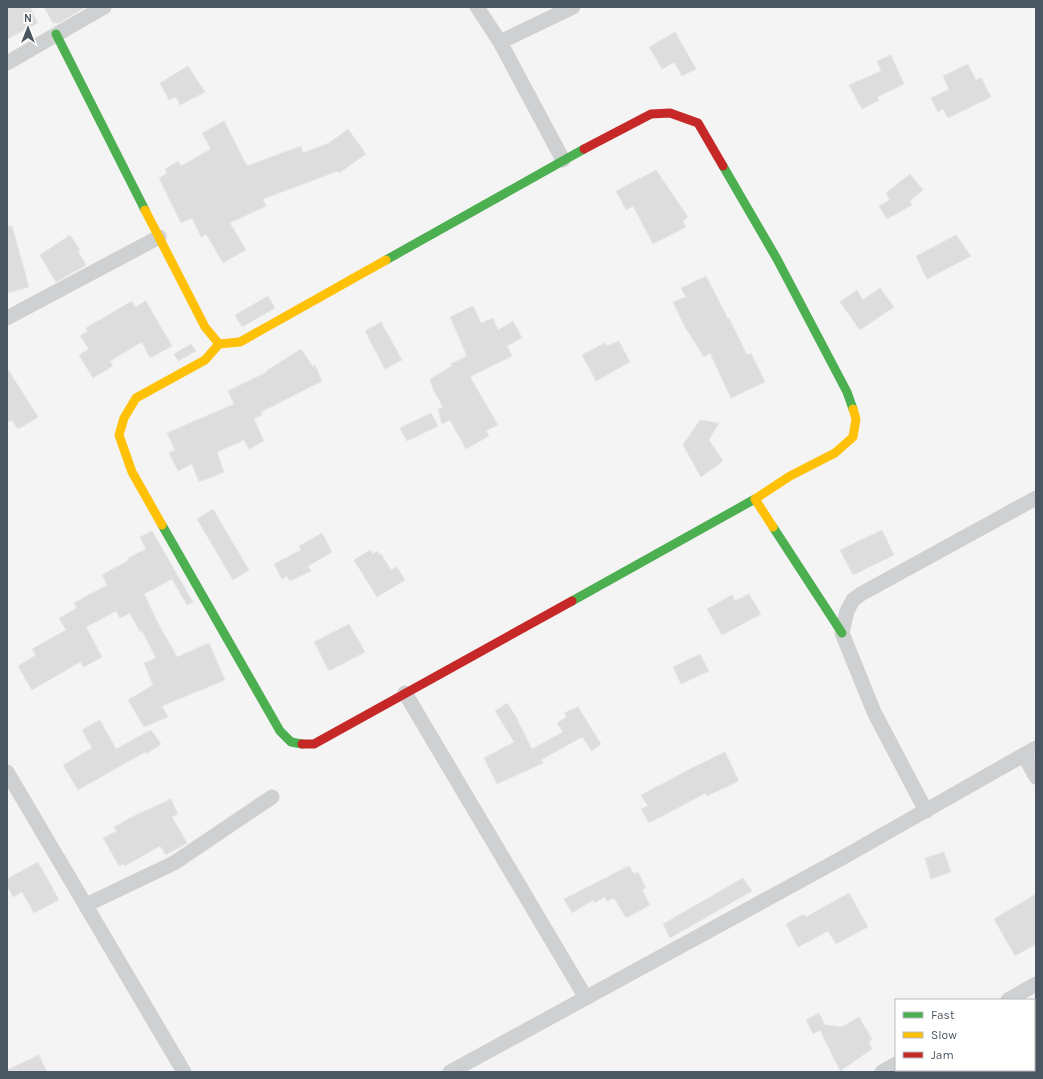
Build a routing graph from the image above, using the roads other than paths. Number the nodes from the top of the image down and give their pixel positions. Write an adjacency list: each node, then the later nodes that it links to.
1 (104, 7): 4 (street)
2 (477, 7): 5 (street)
3 (574, 7): 5 (street)
4 (56, 34): 6 (street); 8 (street)
5 (500, 42): 7 (street)
6 (7, 63)
7 (563, 160): 10 (street); 12 (street)
8 (159, 237): 9 (street); 10 (street)
9 (7, 318)
10 (219, 344): 14 (street)
11 (1036, 498): 13 (street)
12 (755, 499): 13 (street); 14 (street)
13 (842, 633): 19 (street)
14 (405, 693): 22 (street)
15 (1030, 751): 17 (street); 19 (street)
16 (8, 775): 20 (street)
17 (1036, 777)
18 (272, 797): 20 (street)
19 (926, 811): 22 (street)
20 (86, 905): 25 (street)
21 (1036, 984): 23 (street)
22 (586, 998): 26 (street)
23 (1010, 999)
24 (895, 1065): 27 (street)
25 (184, 1072)
26 (450, 1072)
27 (882, 1072)

